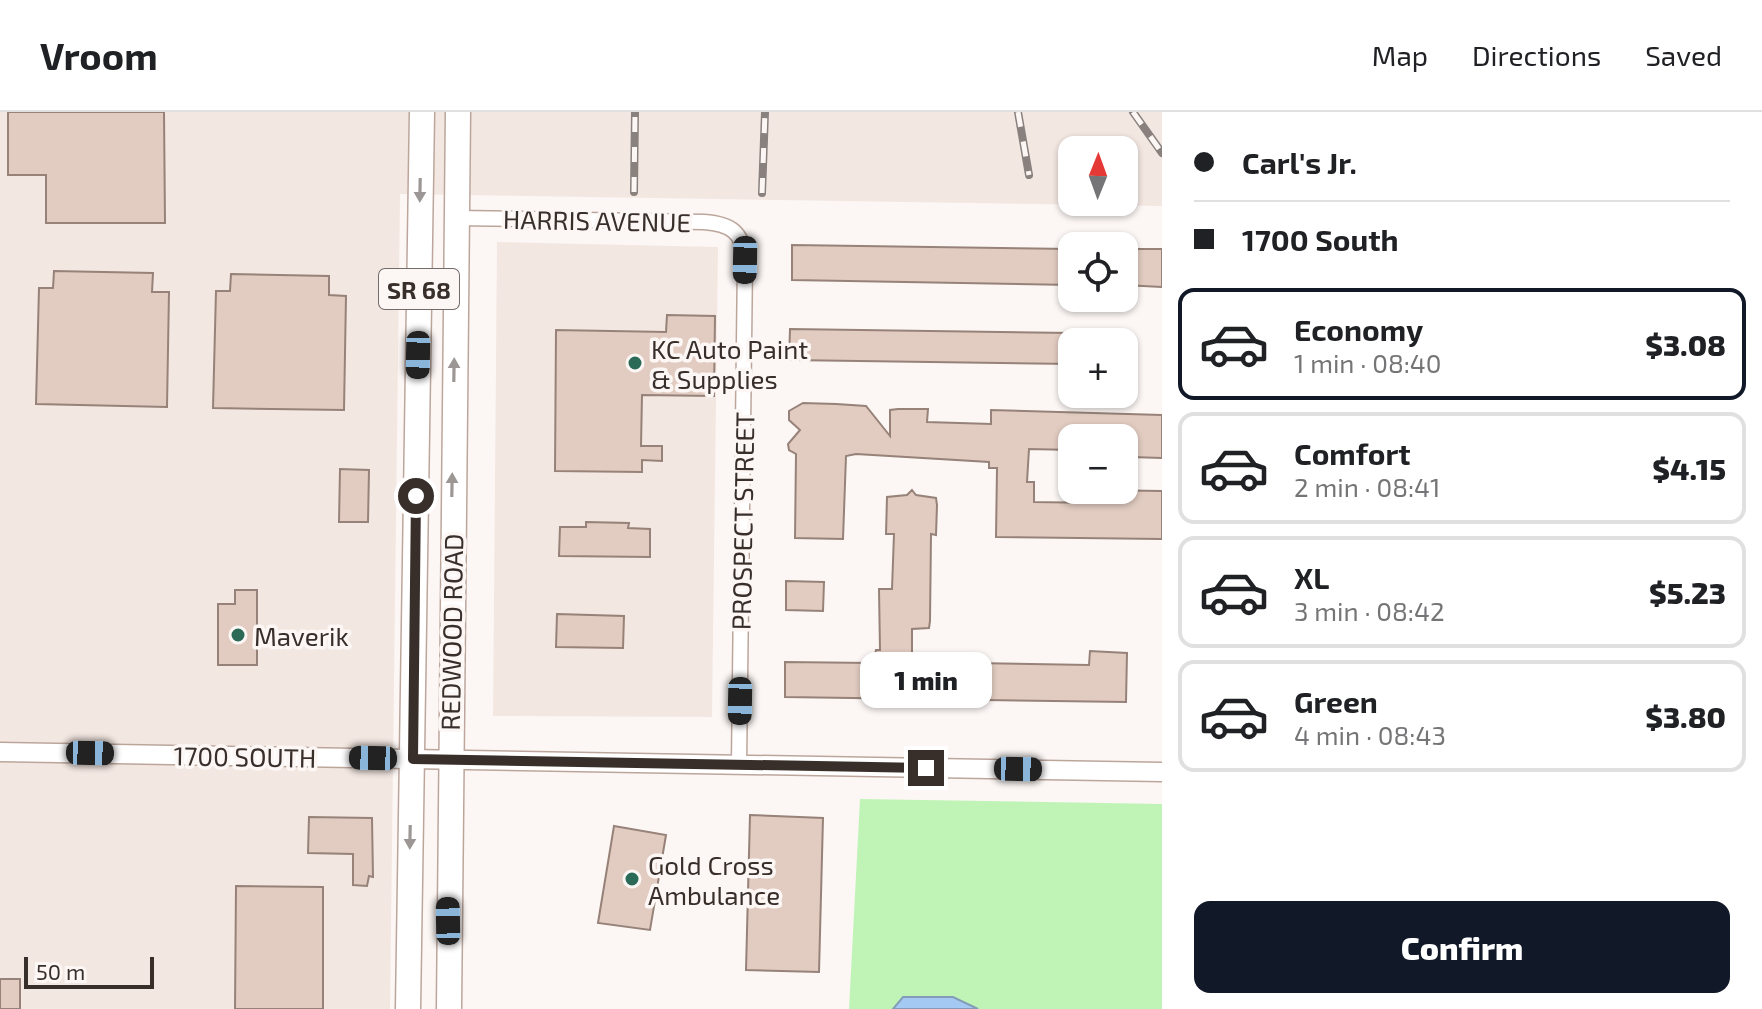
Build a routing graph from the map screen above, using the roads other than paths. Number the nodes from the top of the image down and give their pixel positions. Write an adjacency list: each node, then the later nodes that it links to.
1 (422, 112): 6 (main road, REDWOOD ROAD / SR 68, one-way to 6)
2 (458, 112): 3 (main road, REDWOOD ROAD / SR 68)
3 (456, 218): 4 (street, HARRIS AVENUE); 7 (main road, REDWOOD ROAD / SR 68, one-way to 3)
4 (736, 231): 8 (street, PROSPECT STREET)
5 (0, 752): 6 (street, 1700 SOUTH)
6 (413, 759): 7 (street, 1700 SOUTH); 10 (main road, REDWOOD ROAD / SR 68, one-way to 10)
7 (449, 759): 8 (street, 1700 SOUTH); 11 (main road, REDWOOD ROAD / SR 68)
8 (739, 764): 9 (street, 1700 SOUTH)
9 (1162, 772)
10 (408, 1009)
11 (449, 1009)

